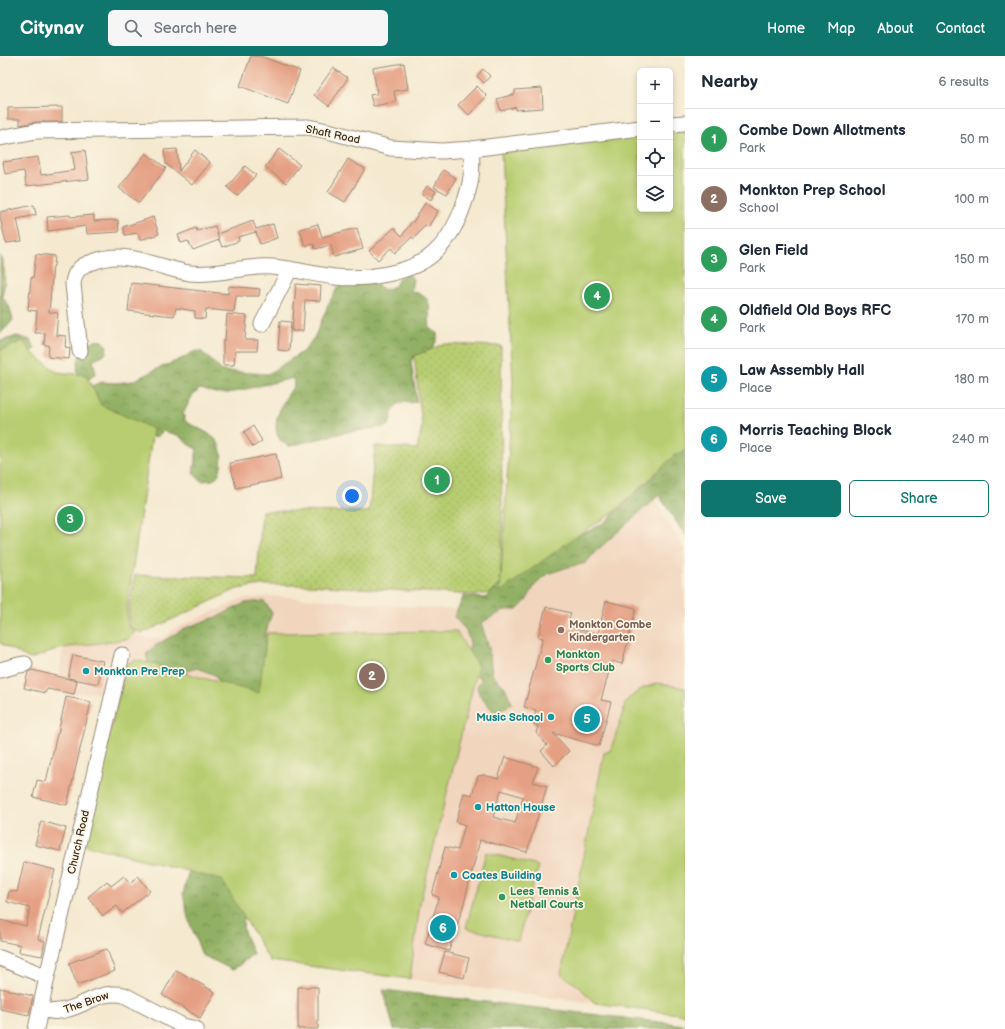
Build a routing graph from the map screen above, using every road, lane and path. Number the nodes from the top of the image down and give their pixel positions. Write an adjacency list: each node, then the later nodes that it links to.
1 (685, 122): 2 (street)
2 (673, 124)
3 (637, 128): 5 (street, Shaft Road)
4 (0, 138): 5 (street, Shaft Road)
5 (471, 150): 6 (street)
6 (290, 269): 7 (street); 8 (street)
7 (262, 324)
8 (80, 351)
9 (122, 655): 13 (street, Church Road)
10 (25, 664): 11 (street)
11 (0, 670)
12 (0, 958): 13 (street)
13 (47, 977): 14 (street, Church Road)
14 (41, 1010): 15 (street, Church Road); 16 (street, The Brow)
15 (36, 1029)
16 (196, 1029)

